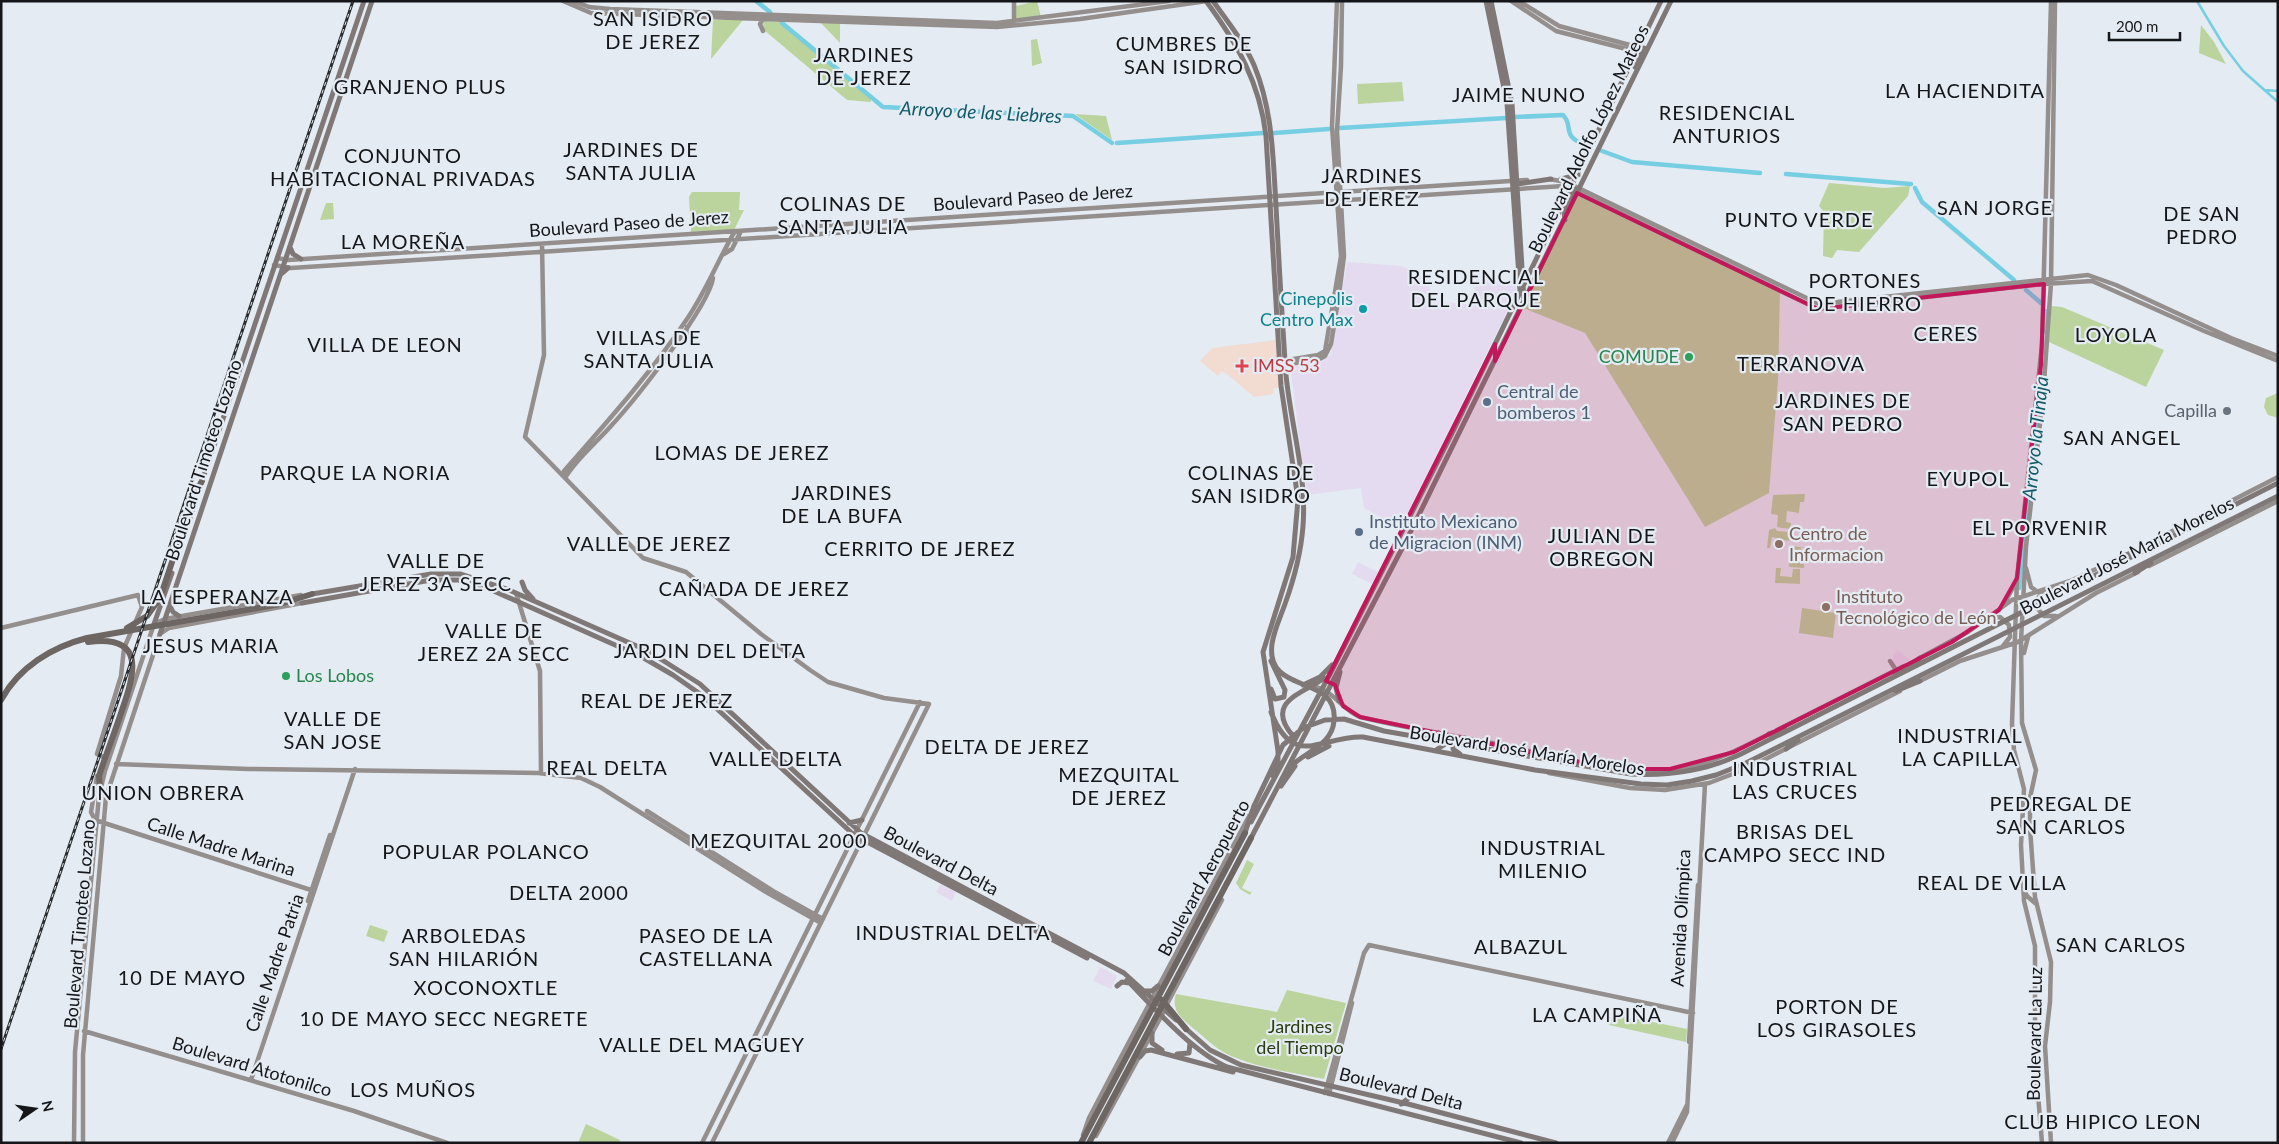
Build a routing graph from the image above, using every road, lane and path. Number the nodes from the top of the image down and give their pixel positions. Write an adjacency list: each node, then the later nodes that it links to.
1 (364, 1): 28 (main road, Boulevard Timoteo Lozano)
2 (372, 1): 29 (main road)
3 (563, 1): 23 (street)
4 (574, 1): 21 (street)
5 (1014, 1): 24 (street)
6 (1169, 1): 22 (street)
7 (1206, 1): 22 (street); 41 (main road)
8 (1213, 1): 20 (main road)
9 (1222, 1): 20 (main road)
10 (1337, 1): 39 (street)
11 (1342, 1): 39 (street)
12 (1486, 1): 36 (main road)
13 (1491, 1): 36 (main road)
14 (1511, 1): 25 (street)
15 (1519, 1): 25 (street)
16 (1661, 1): 27 (main road, Boulevard Adolfo López Mateos)
17 (1671, 1): 27 (main road, Boulevard Adolfo López Mateos)
18 (2050, 1): 76 (street, Boulevard La Luz)
19 (2055, 1): 72 (street)
20 (1221, 12): 41 (main road)
21 (774, 15): 23 (street); 24 (street); 24 (street)
22 (1091, 15): 24 (street)
23 (763, 18): 26 (street)
24 (1014, 24)
25 (1558, 29): 27 (street); 27 (street)
26 (763, 31)
27 (1643, 50): 32 (main road, Boulevard Adolfo López Mateos); 38 (main road, Boulevard Adolfo López Mateos)
28 (322, 123): 29 (main road); 30 (main road, Boulevard Timoteo Lozano)
29 (330, 126): 31 (main road)
30 (319, 132): 31 (main road); 65 (main road, Boulevard Timoteo Lozano)
31 (327, 135): 62 (main road)
32 (1578, 175): 34 (main road); 38 (main road, Boulevard Adolfo López Mateos)
33 (1551, 179): 34 (street, Boulevard Paseo de Jerez); 35 (main road); 36 (street, Boulevard Paseo de Jerez); 37 (street)
34 (1560, 179): 38 (street, Boulevard Paseo de Jerez)
35 (1544, 184): 36 (main road); 37 (street)
36 (1515, 185): 39 (street, Boulevard Paseo de Jerez); 43 (street, Boulevard Paseo de Jerez); 70 (main road); 84 (main road)
37 (1552, 186): 38 (street)
38 (1575, 189): 71 (main road, Boulevard Adolfo López Mateos); 81 (street); 86 (main road, Boulevard Adolfo López Mateos); 87 (street)
39 (1338, 192): 40 (street, Boulevard Paseo de Jerez); 43 (street)
40 (1324, 193): 41 (street, Boulevard Paseo de Jerez); 44 (street)
41 (1273, 197): 42 (street, Boulevard Paseo de Jerez); 45 (main road)
42 (1232, 200): 46 (street); 47 (street, Boulevard Paseo de Jerez)
43 (1339, 200): 44 (street, Boulevard Paseo de Jerez); 79 (street); 83 (street)
44 (1325, 201): 45 (street, Boulevard Paseo de Jerez)
45 (1273, 204): 46 (street, Boulevard Paseo de Jerez); 94 (main road)
46 (1230, 208): 52 (street, Boulevard Paseo de Jerez)
47 (1077, 209): 48 (street, Boulevard Paseo de Jerez); 52 (street)
48 (1022, 213): 49 (street, Boulevard Paseo de Jerez); 53 (street)
49 (1014, 214): 50 (street, Boulevard Paseo de Jerez); 54 (street)
50 (990, 215): 51 (street, Boulevard Paseo de Jerez); 55 (street)
51 (980, 216): 56 (street); 57 (street, Boulevard Paseo de Jerez)
52 (1080, 217): 53 (street, Boulevard Paseo de Jerez)
53 (1030, 221): 54 (street, Boulevard Paseo de Jerez)
54 (1022, 222): 55 (street, Boulevard Paseo de Jerez)
55 (996, 223): 56 (street, Boulevard Paseo de Jerez)
56 (986, 224): 60 (street, Boulevard Paseo de Jerez)
57 (741, 231): 58 (street, Boulevard Paseo de Jerez); 60 (street)
58 (735, 232): 59 (street); 61 (street, Boulevard Paseo de Jerez)
59 (730, 240): 60 (street, Boulevard Paseo de Jerez); 63 (street, Boulevard Paseo de Jerez); 64 (street)
60 (737, 240): 64 (street)
61 (542, 244): 63 (street); 66 (street, Boulevard Paseo de Jerez)
62 (290, 246): 66 (main road); 67 (main road)
63 (544, 252): 69 (street, Boulevard Paseo de Jerez); 100 (street)
64 (724, 254): 73 (street)
65 (277, 258): 67 (street, Boulevard Paseo de Jerez); 68 (main road, Boulevard Timoteo Lozano)
66 (301, 259): 67 (street, Boulevard Paseo de Jerez)
67 (285, 260): 69 (main road)
68 (274, 265): 69 (street, Boulevard Paseo de Jerez); 96 (main road, Boulevard Timoteo Lozano)
69 (285, 268): 97 (main road, Boulevard Timoteo Lozano)
70 (1522, 268): 71 (main road); 82 (main road)
71 (1532, 268): 82 (main road, Boulevard Adolfo López Mateos)
72 (2051, 270): 74 (street); 77 (street)
73 (714, 276): 89 (street); 100 (street)
74 (2060, 277): 75 (street); 77 (street)
75 (2100, 278): 78 (street); 92 (street)
76 (2044, 281): 77 (street); 81 (street); 111 (street, Boulevard La Luz)
77 (2051, 281): 80 (street); 85 (street)
78 (2078, 281): 80 (street); 93 (street)
79 (1337, 283): 83 (street); 94 (street)
80 (2058, 283): 85 (street)
81 (2026, 284): 87 (street)
82 (1523, 285): 84 (main road, Boulevard Adolfo López Mateos); 86 (main road)
83 (1340, 288): 94 (street)
84 (1520, 292): 91 (main road, Boulevard Adolfo López Mateos)
85 (2050, 295): 109 (street)
86 (1524, 302): 95 (main road, Boulevard Adolfo López Mateos)
87 (1828, 308): 88 (street)
88 (1824, 315)
89 (687, 326): 90 (street); 100 (street)
90 (687, 338)
91 (1495, 344): 95 (main road); 119 (main road, Boulevard Adolfo López Mateos)
92 (2278, 356)
93 (2278, 361)
94 (1283, 363): 138 (main road); 152 (main road)
95 (1473, 407): 119 (main road, Boulevard Adolfo López Mateos)
96 (217, 437): 97 (main road); 98 (main road, Boulevard Timoteo Lozano)
97 (224, 441): 99 (main road, Boulevard Timoteo Lozano)
98 (214, 448): 99 (main road); 102 (main road, Boulevard Timoteo Lozano)
99 (220, 452): 123 (main road, Boulevard Timoteo Lozano)
100 (564, 477): 164 (street)
101 (2278, 477): 108 (street)
102 (202, 481): 127 (main road, Boulevard Timoteo Lozano); 140 (highway)
103 (2278, 484): 106 (main road, Boulevard José María Morelos)
104 (2278, 496): 107 (main road, Boulevard José María Morelos)
105 (2278, 503): 110 (street)
106 (2178, 534): 108 (main road); 160 (main road, Boulevard José María Morelos)
107 (2169, 550): 110 (main road); 163 (main road, Boulevard José María Morelos)
108 (2121, 557): 113 (street)
109 (2024, 563): 114 (street); 117 (street)
110 (2135, 573): 129 (street)
111 (2017, 578): 118 (street, Boulevard La Luz); 125 (street)
112 (522, 582): 121 (main road)
113 (2046, 590): 114 (street); 129 (street)
114 (2038, 592): 117 (street)
115 (312, 594): 116 (main road, Boulevard Delta); 124 (highway); 126 (street, Boulevard Delta)
116 (519, 594): 120 (street); 121 (main road, Boulevard Delta)
117 (2022, 597): 118 (street); 141 (street)
118 (2015, 599): 125 (street); 143 (street, Boulevard La Luz)
119 (1372, 600): 137 (main road, Boulevard Adolfo López Mateos); 154 (main road); 157 (main road)
120 (520, 602): 122 (main road, Boulevard Delta); 151 (main road, Boulevard Delta); 190 (street)
121 (537, 602): 149 (main road, Boulevard Delta)
122 (302, 603): 124 (highway); 131 (street, Boulevard Delta)
123 (170, 605): 128 (main road); 130 (main road, Boulevard Timoteo Lozano)
124 (273, 606): 140 (highway); 142 (highway)
125 (1999, 610): 133 (street)
126 (204, 612): 128 (street, Boulevard Delta); 131 (street)
127 (158, 614): 130 (main road); 132 (main road, Boulevard Timoteo Lozano)
128 (179, 616): 130 (street, Boulevard Delta)
129 (2058, 616): 139 (street)
130 (164, 620): 132 (street); 135 (main road); 136 (main road, Boulevard Timoteo Lozano)
131 (205, 622): 135 (street, Boulevard Delta)
132 (154, 624): 165 (street, Boulevard Timoteo Lozano)
133 (1979, 625): 145 (street); 148 (street)
134 (1, 628): 182 (street)
135 (169, 628): 136 (street)
136 (160, 634): 174 (street, Boulevard Timoteo Lozano)
137 (1354, 634): 156 (main road, Boulevard Aeropuerto); 192 (main road, Boulevard Aeropuerto)
138 (1274, 636): 152 (main road); 159 (main road)
139 (2028, 637): 141 (street); 153 (street)
140 (87, 638): 146 (highway)
141 (2021, 640): 143 (street); 153 (street)
142 (82, 643): 146 (highway); 195 (highway)
143 (2015, 644): 144 (street); 147 (street, Boulevard La Luz)
144 (2006, 646): 145 (street); 147 (street)
145 (2000, 648): 158 (street)
146 (58, 650): 161 (highway); 166 (highway)
147 (2015, 655): 198 (street, Boulevard La Luz)
148 (1920, 658): 155 (street); 160 (main road)
149 (664, 660): 151 (main road); 197 (main road, Boulevard Delta)
150 (1890, 661): 155 (street)
151 (652, 662): 196 (main road, Boulevard Delta)
152 (1263, 664): 167 (main road)
153 (2022, 664): 199 (street)
154 (1332, 665): 157 (main road); 159 (main road)
155 (1896, 670): 171 (street)
156 (1330, 674): 176 (main road); 200 (main road, Boulevard Aeropuerto)
157 (1336, 681): 162 (main road)
158 (1920, 681): 163 (main road); 177 (street)
159 (1302, 685): 162 (street); 192 (main road)
160 (1862, 693): 168 (main road, Boulevard José María Morelos)
161 (1, 700)
162 (1339, 700): 170 (street)
163 (1872, 700): 169 (main road, Boulevard José María Morelos)
164 (920, 702): 203 (street); 210 (street)
165 (127, 706): 173 (street, Boulevard Timoteo Lozano); 182 (street)
166 (1, 708)
167 (1271, 712): 176 (main road); 191 (main road)
168 (1820, 714): 171 (main road); 187 (main road, Boulevard José María Morelos)
169 (1826, 723): 177 (main road); 189 (main road, Boulevard José María Morelos)
170 (1439, 733): 172 (street); 178 (main road)
171 (1769, 734): 185 (street)
172 (1464, 738): 181 (main road); 183 (street)
173 (116, 740): 174 (street); 179 (street, Boulevard Timoteo Lozano)
174 (124, 742): 180 (street, Boulevard Timoteo Lozano)
175 (1337, 742): 176 (main road, Boulevard José María Morelos); 178 (main road, Boulevard José María Morelos); 192 (main road)
176 (1310, 746)
177 (1786, 749): 193 (street)
178 (1436, 750): 181 (main road, Boulevard José María Morelos)
179 (112, 751): 180 (street); 195 (street, Boulevard Timoteo Lozano)
180 (120, 754): 184 (street, Boulevard Timoteo Lozano)
181 (1464, 756): 189 (main road, Boulevard José María Morelos)
182 (103, 758): 202 (street)
183 (1568, 760): 185 (street); 186 (main road)
184 (116, 764): 188 (street); 205 (street, Boulevard Timoteo Lozano)
185 (1596, 765): 187 (main road)
186 (1577, 766): 187 (main road, Boulevard José María Morelos); 200 (main road, Boulevard José María Morelos)
187 (1588, 768)
188 (353, 769): 190 (street); 217 (street, Calle Madre Patria)
189 (1543, 771): 194 (street)
190 (541, 773): 221 (street)
191 (1273, 776): 192 (main road); 206 (main road)
192 (1283, 778): 200 (main road, Boulevard Aeropuerto); 207 (main road)
193 (1705, 784): 194 (street); 233 (street, Avenida Olímpica)
194 (1697, 785): 233 (street, Avenida Olímpica)
195 (100, 788): 202 (street, Boulevard Timoteo Lozano)
196 (802, 789): 197 (main road); 208 (main road, Boulevard Delta)
197 (822, 798): 204 (main road, Boulevard Delta)
198 (2024, 798): 199 (street); 216 (street, Boulevard La Luz)
199 (2030, 798): 218 (street)
200 (1263, 800): 201 (main road); 206 (main road, Boulevard Aeropuerto); 211 (main road, Boulevard Aeropuerto)
201 (1254, 808): 209 (main road); 215 (street, Boulevard Aeropuerto)
202 (96, 820): 205 (street, Calle Madre Marina); 223 (street, Boulevard Timoteo Lozano)
203 (862, 820): 204 (main road); 208 (street)
204 (849, 822): 208 (main road, Boulevard Delta)
205 (103, 823): 217 (street, Calle Madre Marina); 224 (street, Boulevard Timoteo Lozano)
206 (1249, 825): 209 (main road, Boulevard Aeropuerto)
207 (1258, 828): 211 (main road); 232 (street, Boulevard Aeropuerto)
208 (855, 832): 210 (main road, Boulevard Delta); 221 (street)
209 (1245, 833): 212 (highway, Boulevard Aeropuerto)
210 (863, 838): 222 (street); 227 (main road, Boulevard Delta); 230 (main road, Boulevard Delta)
211 (1251, 838): 214 (highway, Boulevard Aeropuerto)
212 (1236, 848): 213 (highway, Boulevard Aeropuerto); 215 (highway)
213 (1229, 860): 220 (highway); 253 (highway, Boulevard Aeropuerto)
214 (1237, 862): 220 (highway); 253 (highway, Boulevard Aeropuerto)
215 (1216, 876): 229 (street, Boulevard Aeropuerto)
216 (2023, 887): 218 (street); 219 (street, Boulevard La Luz)
217 (313, 891): 243 (street, Calle Madre Patria)
218 (2033, 898): 219 (street); 264 (street, Boulevard La Luz)
219 (2024, 901): 263 (street, Boulevard La Luz)
220 (1208, 909): 232 (highway)
221 (814, 916): 222 (street); 257 (street)
222 (822, 921): 258 (street)
223 (86, 930): 224 (street); 225 (street, Boulevard Timoteo Lozano)
224 (93, 930): 226 (street, Boulevard Timoteo Lozano)
225 (85, 938): 226 (street); 237 (street, Boulevard Timoteo Lozano)
226 (92, 939): 238 (street, Boulevard Timoteo Lozano)
227 (1131, 984): 228 (main road); 231 (main road, Boulevard Delta)
228 (1117, 986)
229 (1158, 986): 230 (main road); 231 (street, Boulevard Aeropuerto); 232 (street)
230 (1144, 992): 231 (main road, Boulevard Delta)
231 (1150, 1001): 232 (main road, Boulevard Delta); 234 (street, Boulevard Aeropuerto)
232 (1163, 1006): 235 (street, Boulevard Aeropuerto); 236 (highway); 240 (main road, Boulevard Delta)
233 (1691, 1013): 244 (street); 248 (street, Avenida Olímpica)
234 (1143, 1015): 235 (street); 253 (street, Boulevard Aeropuerto)
235 (1156, 1025): 239 (street, Boulevard Aeropuerto)
236 (1186, 1029): 244 (main road, Boulevard Delta)
237 (77, 1030): 238 (street, Boulevard Atotonilco); 254 (street, Boulevard Timoteo Lozano)
238 (84, 1032): 243 (street, Boulevard Atotonilco); 255 (street, Boulevard Timoteo Lozano)
239 (1152, 1033): 240 (main road); 241 (street, Boulevard Aeropuerto)
240 (1189, 1040): 242 (main road, Boulevard Delta)
241 (1140, 1057): 242 (main road); 253 (street, Boulevard Aeropuerto)
242 (1244, 1073): 245 (main road, Boulevard Delta)
243 (249, 1080): 256 (street, Boulevard Atotonilco)
244 (1328, 1085): 245 (street); 247 (main road, Boulevard Delta)
245 (1327, 1093): 251 (main road, Boulevard Delta)
246 (1410, 1097): 247 (main road)
247 (1401, 1104): 249 (main road, Boulevard Delta)
248 (1688, 1104): 261 (street, Avenida Olímpica); 262 (street, Avenida Olímpica)
249 (1459, 1117): 250 (main road, Boulevard Delta); 251 (main road)
250 (1471, 1120): 252 (main road); 260 (main road, Boulevard Delta)
251 (1457, 1125): 252 (main road, Boulevard Delta)
252 (1468, 1128): 259 (main road, Boulevard Delta)
253 (1086, 1142)
254 (74, 1143)
255 (83, 1143)
256 (447, 1143)
257 (702, 1143)
258 (712, 1143)
259 (1521, 1143)
260 (1556, 1143)
261 (1668, 1143)
262 (1672, 1143)
263 (2042, 1143)
264 (2050, 1143)

